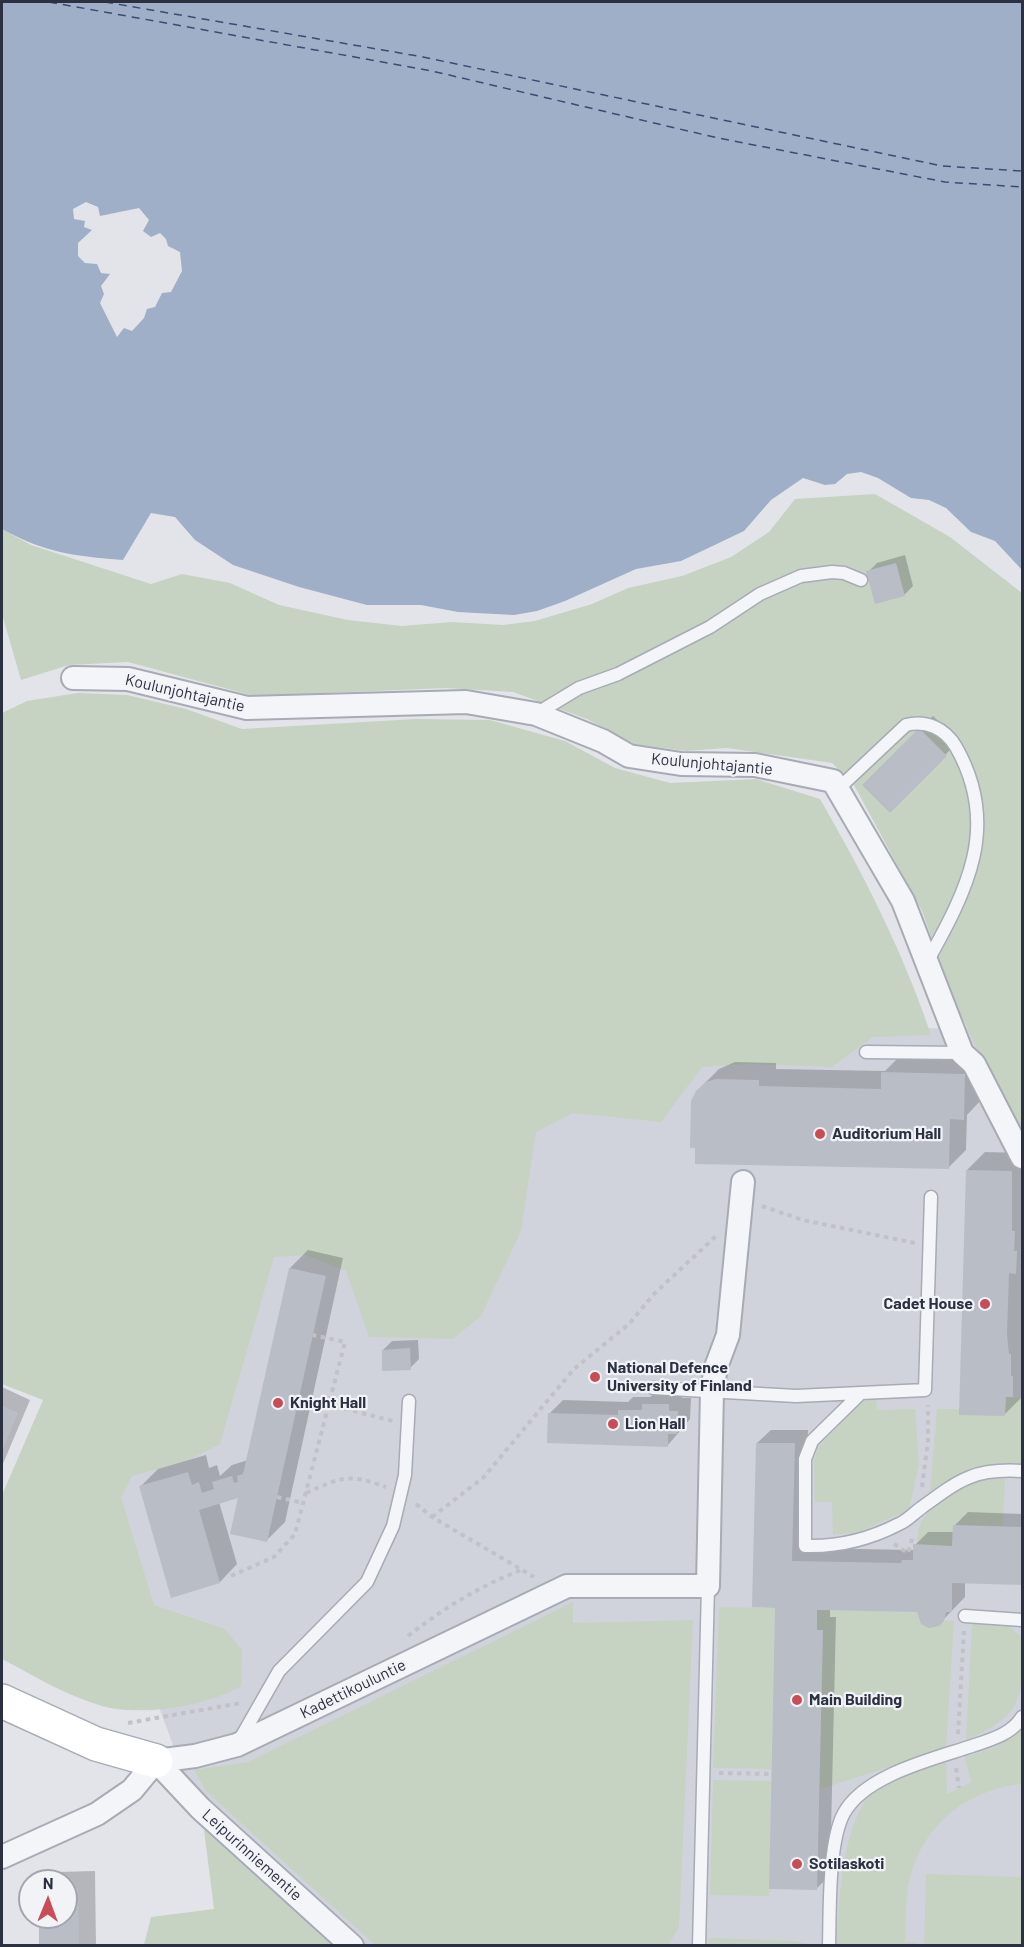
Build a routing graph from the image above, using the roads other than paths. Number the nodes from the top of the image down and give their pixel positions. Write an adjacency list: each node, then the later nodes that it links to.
1 (861, 580): 3 (lane)
2 (73, 678): 3 (street, Koulunjohtajantie)
3 (536, 714): 4 (street, Koulunjohtajantie)
4 (838, 789): 5 (street); 5 (lane)
5 (927, 962): 7 (street)
6 (866, 1052): 7 (lane)
7 (962, 1053): 8 (street)
8 (1023, 1157)
9 (743, 1188): 12 (street)
10 (931, 1197): 13 (lane)
11 (653, 1388): 12 (lane)
12 (712, 1391): 13 (lane); 16 (street)
13 (861, 1393): 15 (lane)
14 (409, 1401): 21 (lane)
15 (1023, 1471)
16 (708, 1586): 21 (street, Kadettikouluntie); 25 (lane)
17 (965, 1616): 18 (lane)
18 (1023, 1620)
19 (2, 1701): 22 (street, Kadettikouluntie)
20 (1023, 1716): 26 (lane)
21 (237, 1745): 22 (street, Kadettikouluntie)
22 (156, 1761): 23 (street); 24 (street, Leipurinniementie)
23 (2, 1857)
24 (352, 1946)
25 (699, 1946)
26 (829, 1946)

